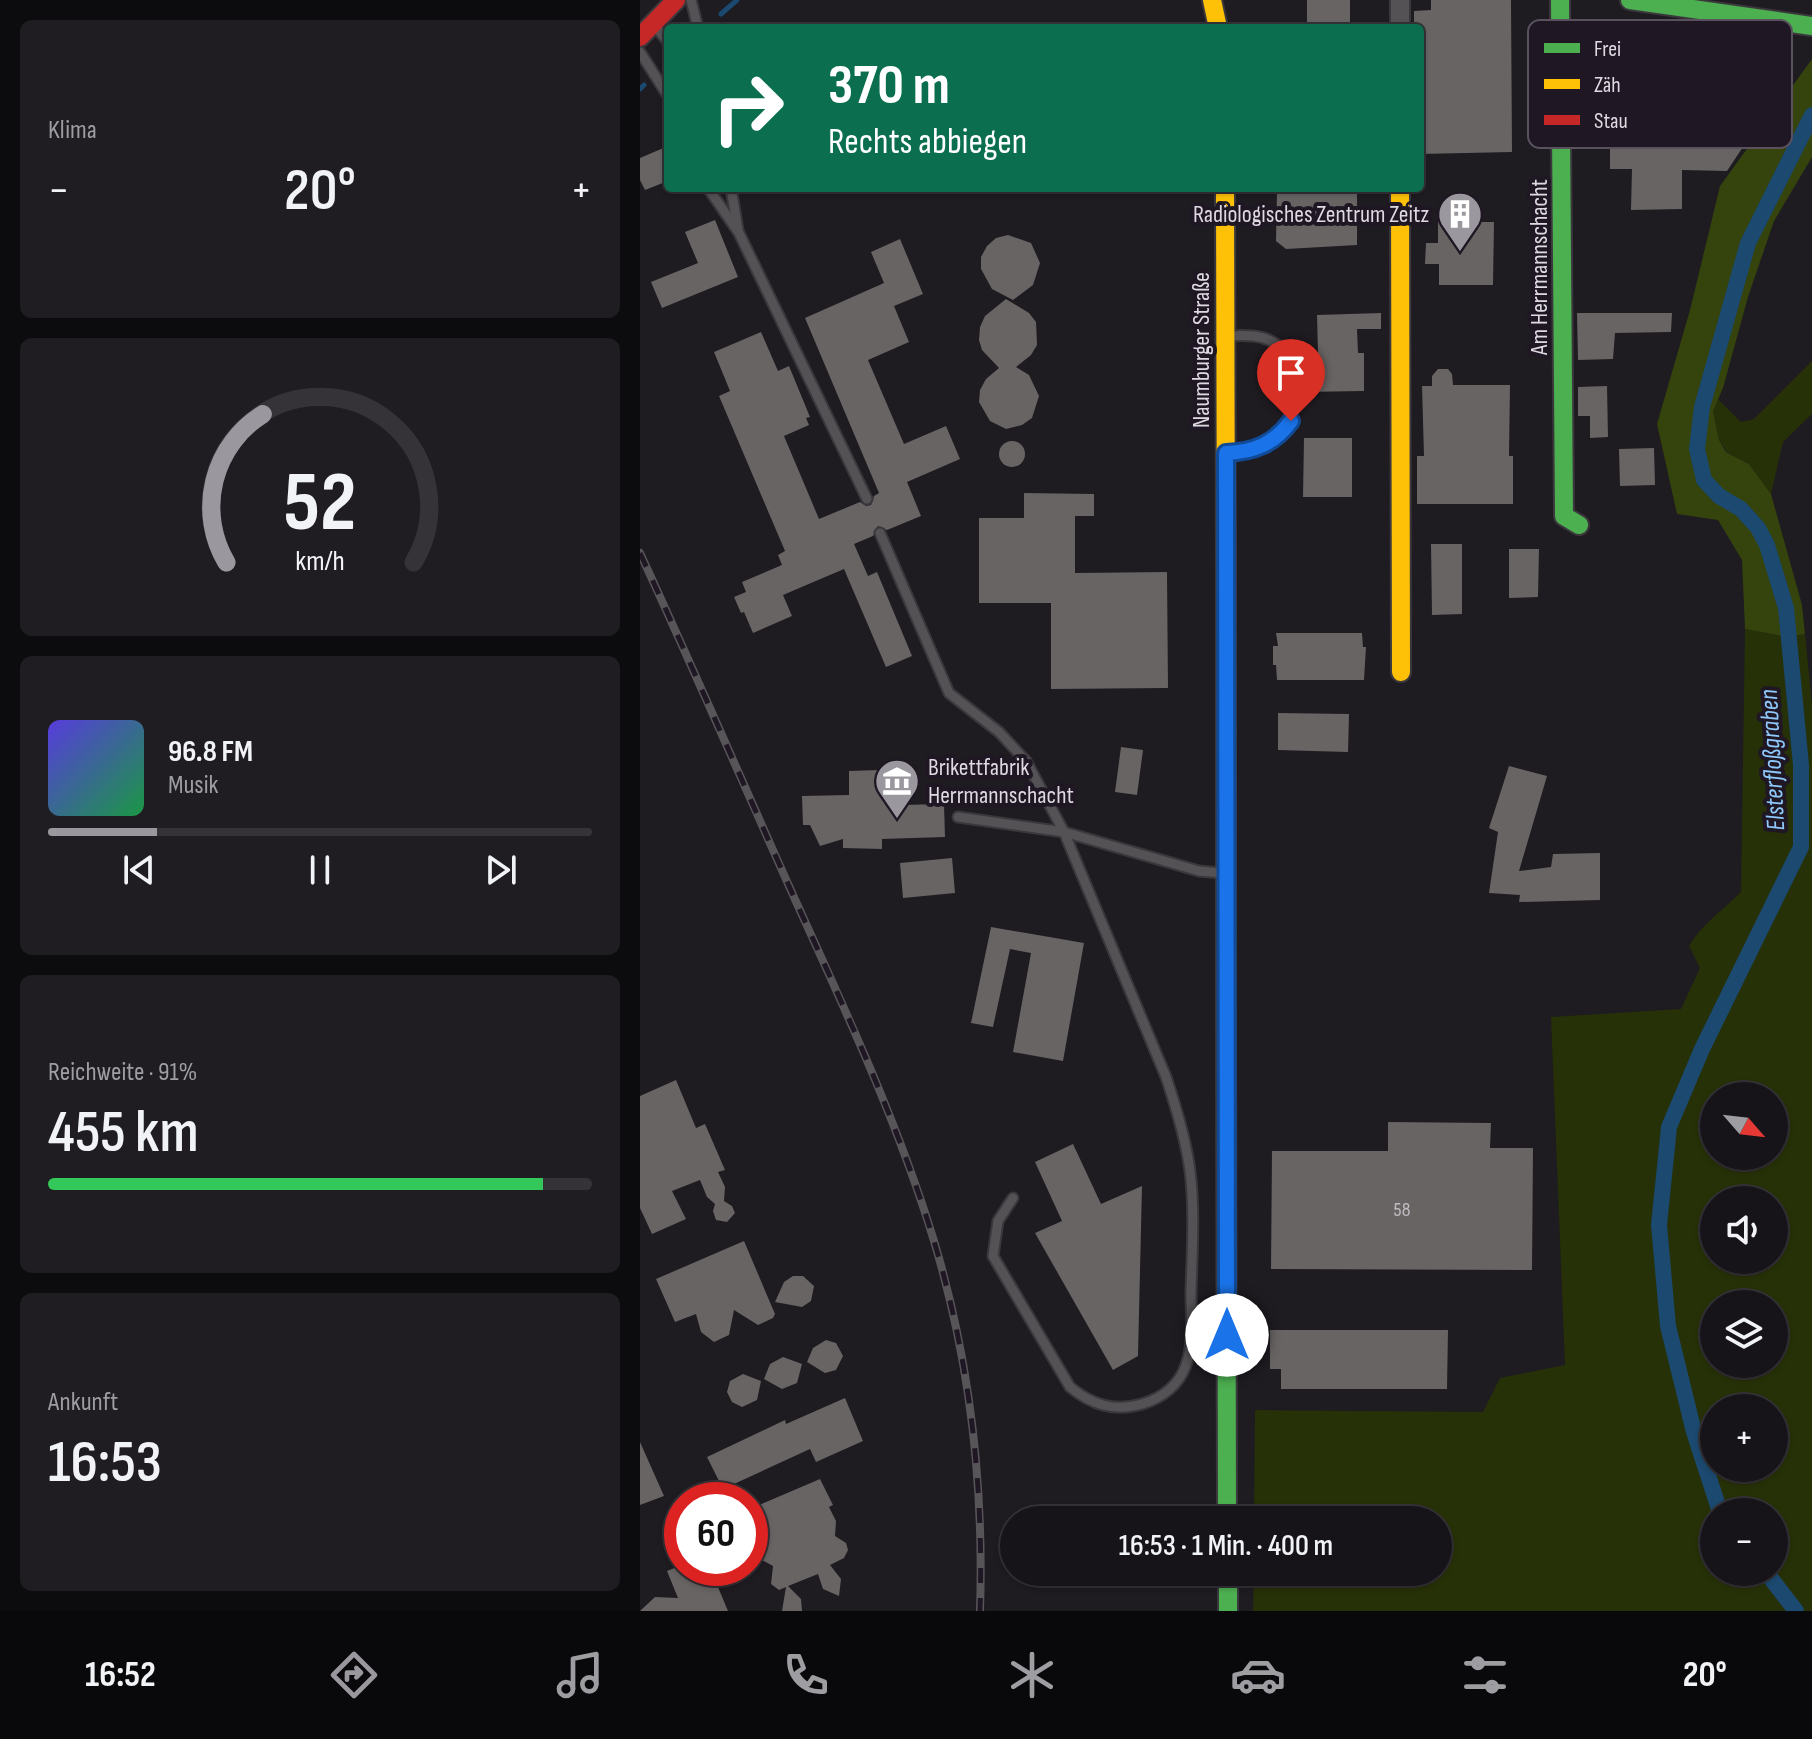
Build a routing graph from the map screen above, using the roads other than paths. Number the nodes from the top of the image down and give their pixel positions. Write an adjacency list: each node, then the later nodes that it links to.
1 (676, 0): 14 (main road)
2 (691, 0): 10 (lane)
3 (1212, 0): 11 (main road)
4 (1400, 0): 12 (street)
5 (1560, 0): 7 (main road, Am Herrmannschacht)
6 (1630, 0): 8 (main road)
7 (1560, 20)
8 (1770, 20)
9 (1792, 23): 13 (main road)
10 (697, 24)
11 (1217, 24)
12 (1400, 24)
13 (1812, 26)
14 (646, 30): 15 (lane)
15 (664, 40)
16 (640, 52): 17 (lane)
17 (664, 90)
18 (1561, 148): 27 (main road, Am Herrmannschacht)
19 (710, 192): 23 (lane)
20 (732, 192): 23 (lane)
21 (1225, 192): 24 (main road, Naumburger Straße)
22 (1400, 192): 29 (main road)
23 (739, 233): 26 (lane)
24 (1226, 336): 25 (main road, Naumburger Straße); 25 (lane)
25 (1226, 453): 32 (main road, Naumburger Straße)
26 (867, 499)
27 (1579, 525)
28 (880, 533): 31 (lane)
29 (1401, 672)
30 (958, 817): 31 (lane)
31 (1064, 832): 32 (lane); 33 (lane)
32 (1226, 873): 34 (main road, Naumburger Straße)
33 (1013, 1198)
34 (1227, 1506)
35 (1228, 1586): 36 (main road)
36 (1228, 1611)

